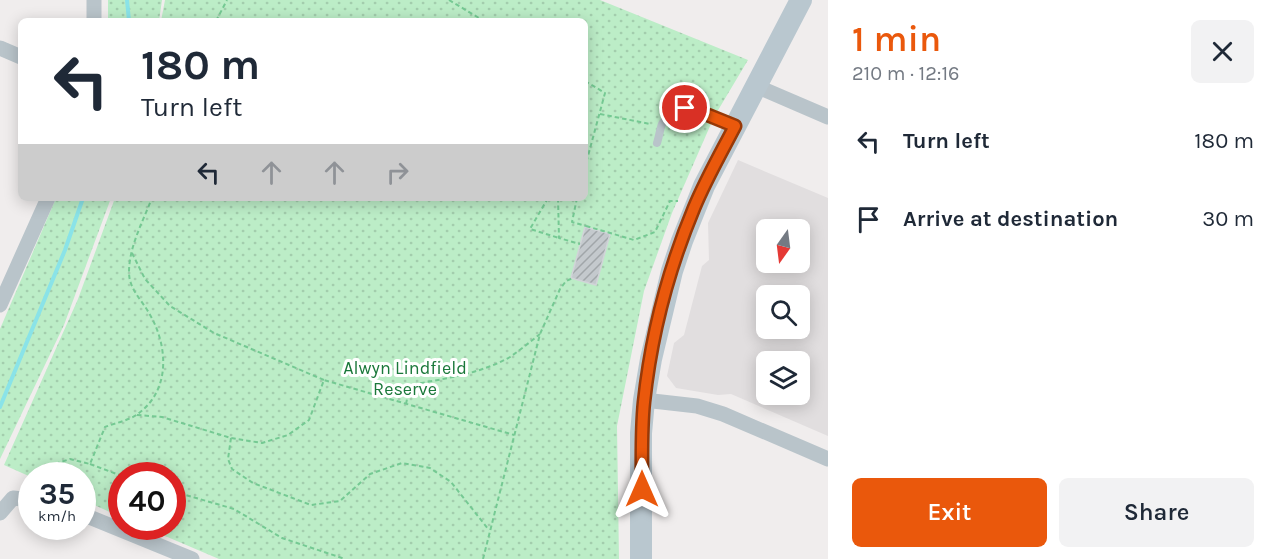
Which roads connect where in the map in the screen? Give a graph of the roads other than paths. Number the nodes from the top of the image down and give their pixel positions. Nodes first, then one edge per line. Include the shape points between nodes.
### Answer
1 (94, 0) edge
2 (799, 1) edge
3 (94, 18) edge
4 (0, 48) edge
5 (18, 56) edge
6 (756, 86) junction
7 (828, 117) edge
8 (735, 126) junction
9 (657, 143) dead end
10 (47, 201) edge
11 (0, 305) edge
12 (644, 400) junction
13 (828, 459) edge
14 (18, 499) edge
15 (0, 513) edge
16 (96, 520) edge
17 (192, 559) edge
18 (641, 559) edge

1 - 3 street
2 - 6 street
4 - 5 street
6 - 7 street
6 - 8 street
8 - 9 lane via 685,108 673,112 662,124
8 - 12 street via 682,240 661,313
10 - 11 street
12 - 13 street via 697,406 723,414
12 - 18 street
14 - 15 street via 13,498
16 - 17 street

